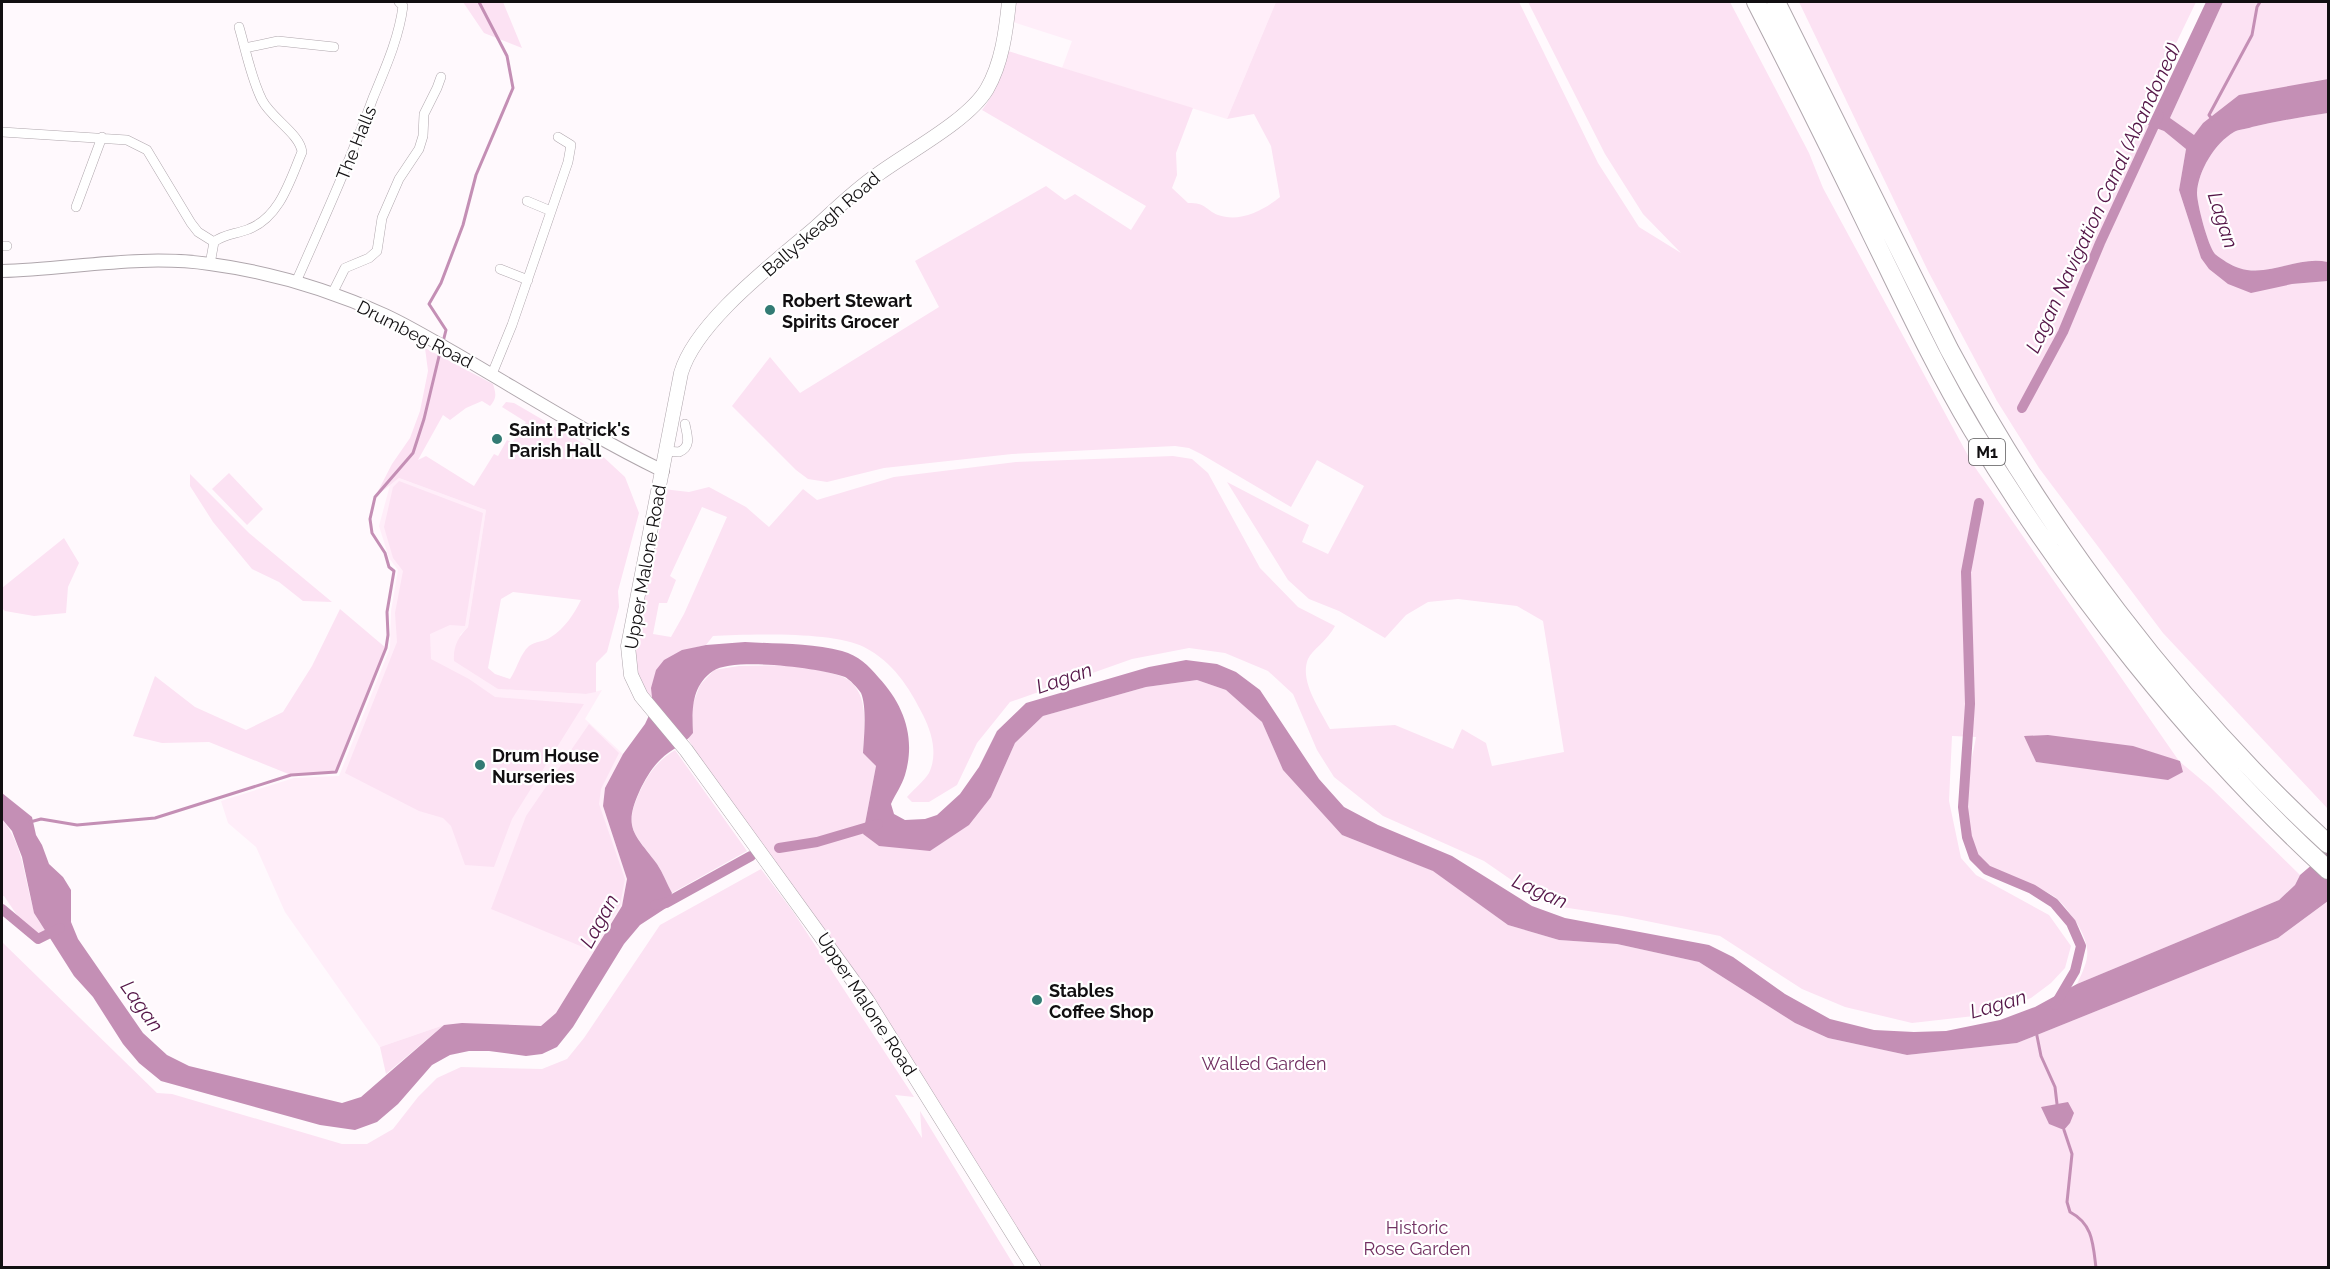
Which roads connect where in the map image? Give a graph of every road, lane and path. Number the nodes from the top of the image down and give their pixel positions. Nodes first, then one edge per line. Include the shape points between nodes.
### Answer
1 (399, 2) edge
2 (1010, 2) edge
3 (1756, 2) edge
4 (1776, 2) edge
5 (239, 27) dead end
6 (334, 47) dead end
7 (245, 48) junction
8 (441, 77) dead end
9 (2, 132) edge
10 (102, 137) junction
11 (558, 137) dead end
12 (527, 201) dead end
13 (76, 207) dead end
14 (551, 211) junction
15 (213, 242) junction
16 (210, 264) junction
17 (500, 269) dead end
18 (2, 271) edge
19 (528, 280) junction
20 (296, 282) junction
21 (332, 294) junction
22 (492, 374) junction
23 (685, 424) dead end
24 (666, 451) junction
25 (663, 471) junction
26 (2322, 838) edge
27 (2328, 870) edge
28 (1034, 1268) edge

1 - 20 street, The Halls via 403,6 400,24 380,82 346,171
2 - 24 main road, Ballyskeagh Road via 998,63 987,89 972,108 875,176 762,274 700,336 681,373
3 - 27 highway, M1 via 1927,346 1997,468 2134,660 2186,722
4 - 26 highway, M1 via 1949,349 2006,449 2077,554 2151,652 2232,746
5 - 7 street
6 - 7 street via 278,41
7 - 15 street via 262,100 301,146 302,153 271,215 248,230
8 - 21 street via 424,114 419,148 399,179 382,218 377,251 345,268
9 - 10 street
10 - 13 street
10 - 15 street via 127,140 147,150 191,224
11 - 14 street via 571,145
12 - 14 street
14 - 19 street
15 - 16 street
16 - 18 street, Drumbeg Road via 127,261
16 - 20 street, Drumbeg Road
17 - 19 street
19 - 22 street
20 - 21 street, Drumbeg Road
21 - 22 street, Drumbeg Road via 384,314
22 - 25 street, Drumbeg Road
23 - 24 street via 687,447 679,452
24 - 25 main road, Ballyskeagh Road
25 - 28 main road, Upper Malone Road via 628,646 631,675 641,696 686,750 867,1000

